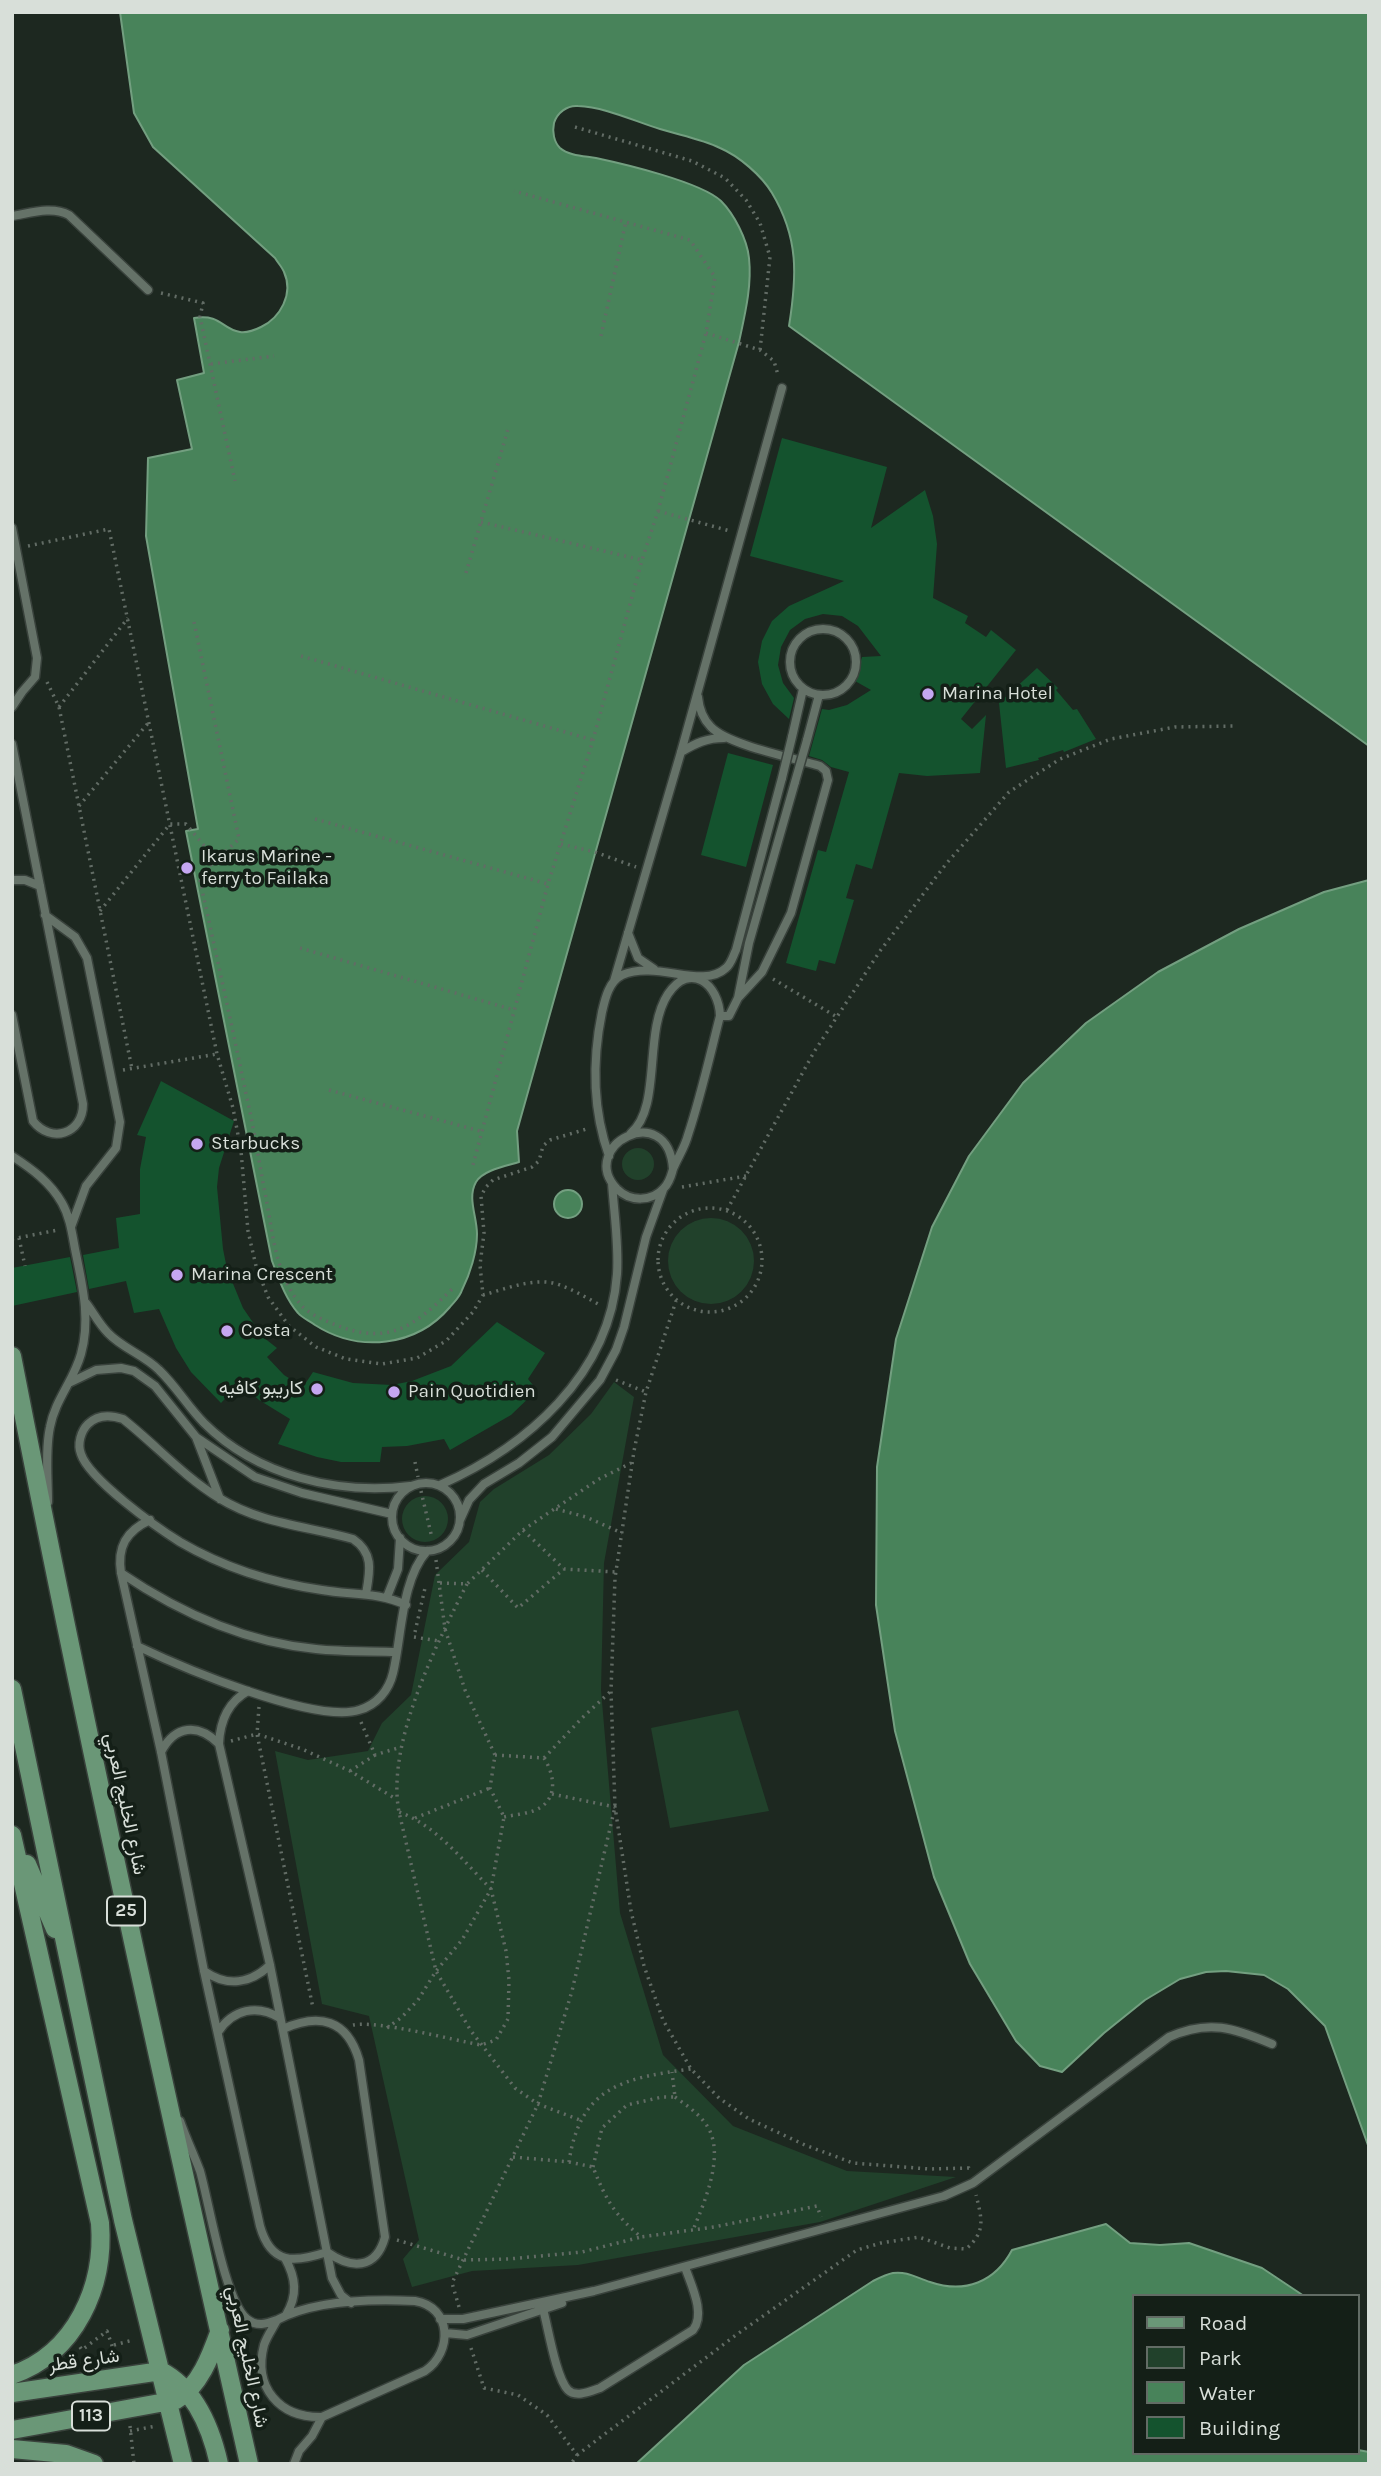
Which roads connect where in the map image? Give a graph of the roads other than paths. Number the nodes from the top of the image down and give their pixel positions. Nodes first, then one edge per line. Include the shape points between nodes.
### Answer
1 (12, 216) edge
2 (148, 290) road end
3 (782, 388) road end
4 (12, 528) edge
5 (803, 689) junction
6 (697, 693) junction
7 (819, 695) junction
8 (12, 707) edge
9 (727, 738) junction
10 (12, 744) edge
11 (681, 752) junction
12 (12, 880) edge
13 (40, 886) junction
14 (45, 915) junction
15 (628, 930) junction
16 (656, 970) junction
17 (691, 976) junction
18 (614, 981) junction
19 (738, 999) junction
20 (12, 1015) edge
21 (720, 1016) junction
22 (631, 1133) junction
23 (12, 1156) edge
24 (609, 1156) junction
25 (673, 1169) junction
26 (612, 1183) junction
27 (663, 1190) junction
28 (71, 1227) junction
29 (86, 1303) junction
30 (12, 1356) edge
31 (71, 1382) junction
32 (196, 1437) junction
33 (440, 1485) junction
34 (410, 1486) junction
35 (220, 1499) junction
36 (392, 1514) junction
37 (150, 1520) junction
38 (460, 1520) junction
39 (400, 1538) junction
40 (48, 1540) junction
41 (427, 1551) junction
42 (121, 1573) junction
43 (366, 1594) junction
44 (387, 1597) junction
45 (406, 1605) junction
46 (136, 1646) junction
47 (397, 1652) junction
48 (12, 1689) edge
49 (248, 1690) junction
50 (219, 1744) junction
51 (161, 1752) junction
52 (12, 1829) edge
53 (12, 1835) edge
54 (270, 1965) junction
55 (70, 1966) junction
56 (204, 1971) junction
57 (280, 2018) junction
58 (283, 2029) junction
59 (218, 2032) junction
60 (1272, 2044) dead end
61 (160, 2070) junction
62 (96, 2088) junction
63 (96, 2204) junction
64 (327, 2252) junction
65 (285, 2259) junction
66 (685, 2267) junction
67 (594, 2291) junction
68 (351, 2303) junction
69 (543, 2309) junction
70 (286, 2315) junction
71 (440, 2319) junction
72 (277, 2320) junction
73 (220, 2330) junction
74 (445, 2333) junction
75 (161, 2371) junction
76 (12, 2375) edge
77 (187, 2392) junction
78 (12, 2393) edge
79 (169, 2402) junction
80 (321, 2417) junction
81 (12, 2430) edge
82 (12, 2449) edge
83 (94, 2464) edge
84 (183, 2464) edge
85 (219, 2464) edge
86 (249, 2464) edge
87 (294, 2464) edge

1 - 2 lane via 49,210 69,215
3 - 6 lane
4 - 8 lane via 37,658 36,677
5 - 7 lane
5 - 7 lane via 792,675 789,658 796,642 809,631 827,628 843,634 854,648 857,665 850,682 837,692
5 - 17 lane, bridge via 736,950 729,967 714,977
6 - 9 lane via 711,727
6 - 11 lane
7 - 19 lane, bridge via 748,943
9 - 11 lane via 699,741
9 - 19 lane via 820,766 828,780 791,913 762,972
10 - 13 lane
11 - 15 lane
12 - 13 lane
13 - 14 lane
14 - 20 lane via 83,1104 77,1125 65,1134 50,1134 33,1121
14 - 28 lane via 75,937 87,958 120,1122 119,1140 86,1186
15 - 16 lane via 638,958
15 - 18 lane
16 - 17 lane
16 - 18 lane via 642,970
17 - 21 lane via 712,990
17 - 22 lane via 681,979 666,996 657,1022 644,1118
18 - 24 lane via 604,1002 594,1058 600,1125
19 - 21 lane via 729,1016
21 - 25 lane via 689,1133
22 - 24 lane via 621,1138
22 - 25 lane via 662,1140 669,1148
23 - 28 lane via 46,1181 61,1201
24 - 26 lane
25 - 27 lane
26 - 27 lane via 620,1192 642,1199
26 - 33 lane via 618,1258 610,1310 593,1354 579,1378 539,1424 496,1457
27 - 38 lane via 624,1327 603,1375 552,1437 484,1484 469,1500
28 - 29 lane
29 - 31 lane via 85,1335
29 - 34 lane via 108,1333 159,1369 204,1423 244,1456 288,1474 344,1488
30 - 40 main road, شارع الخليج العربي / 25
31 - 32 lane via 96,1370 134,1371 155,1386
31 - 40 lane via 49,1430
32 - 35 lane
32 - 36 lane via 255,1477
33 - 34 lane
33 - 38 lane via 456,1499
34 - 36 lane via 401,1493
35 - 37 lane via 123,1419 97,1418 84,1430 81,1456
35 - 43 lane via 268,1519 353,1539 367,1552 370,1562
36 - 39 lane
37 - 42 lane via 137,1526 121,1547
37 - 43 lane via 180,1542 256,1575 310,1588
38 - 41 lane via 452,1539
39 - 41 lane via 412,1548
39 - 44 lane via 398,1569
40 - 61 main road, شارع الخليج العربي / 25
41 - 45 lane via 415,1570
42 - 46 lane
42 - 47 lane via 172,1605 255,1638 314,1649
43 - 44 lane
44 - 45 lane
45 - 47 lane
46 - 49 lane
46 - 51 lane
47 - 49 lane via 386,1691 356,1711 316,1709
48 - 55 main road
49 - 50 lane via 226,1713
50 - 51 lane via 199,1730 187,1730 167,1741
50 - 54 lane
51 - 56 lane
52 - 55 main road
53 - 63 main road
54 - 56 lane via 253,1978 233,1982
54 - 57 lane
55 - 62 main road
56 - 59 lane
57 - 58 lane
57 - 59 lane via 261,2010 241,2012
58 - 64 lane
58 - 64 lane via 300,2021 330,2023 349,2037 359,2060 385,2237 379,2252 358,2264 342,2262
59 - 65 lane via 260,2226 271,2249
60 - 66 lane via 1222,2027 1189,2028 1169,2036 973,2183 944,2196
61 - 72 lane via 200,2171 240,2312 262,2325
61 - 73 main road, شارع الخليج العربي / 25
62 - 63 main road
62 - 75 main road
63 - 76 main road via 101,2242 90,2300 58,2347
64 - 65 lane
64 - 68 lane via 334,2284
65 - 70 lane via 295,2291
66 - 67 lane
66 - 69 lane via 699,2315 693,2330 588,2392 568,2390 558,2370
67 - 69 lane
67 - 71 lane via 463,2319
68 - 70 lane
68 - 71 lane via 415,2301 430,2306
69 - 74 lane via 467,2335
70 - 72 lane
71 - 74 lane
72 - 80 lane via 264,2343 262,2359 269,2392 291,2412
73 - 77 main road, 113 via 207,2363
73 - 86 main road, شارع الخليج العربي / 25
74 - 80 lane via 441,2355 425,2371
75 - 77 main road
75 - 78 main road, شارع قطر / 113
75 - 79 main road
77 - 79 main road, 113
77 - 85 main road via 208,2428
79 - 81 main road, 113
79 - 84 main road
80 - 87 lane
82 - 83 main road via 66,2454

